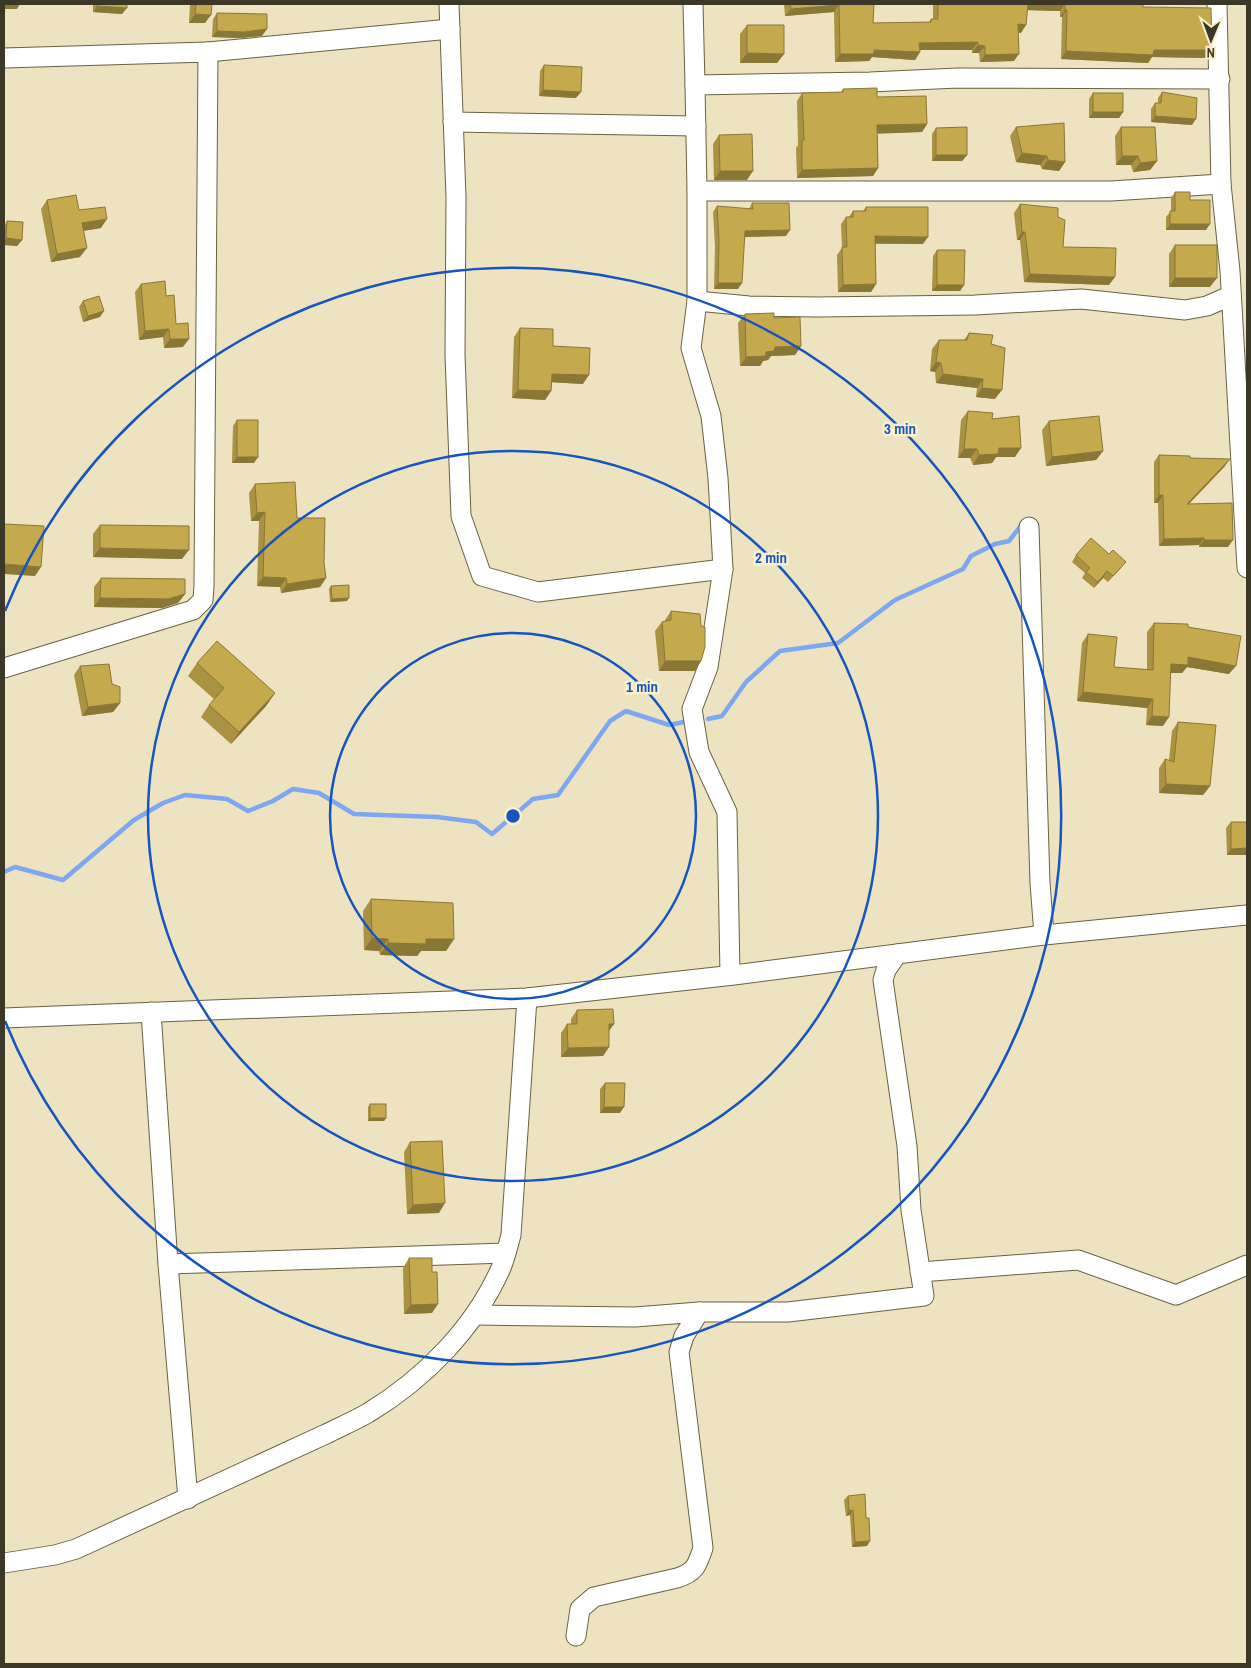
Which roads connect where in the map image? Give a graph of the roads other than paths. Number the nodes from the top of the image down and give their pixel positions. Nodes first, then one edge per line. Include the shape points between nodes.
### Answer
1 (448, 4) edge
2 (693, 4) edge
3 (1217, 4) edge
4 (450, 29) junction
5 (208, 52) junction
6 (4, 58) edge
7 (1220, 79) junction
8 (695, 85) junction
9 (453, 122) junction
10 (696, 126) junction
11 (1221, 184) junction
12 (697, 191) junction
13 (1239, 271) edge
14 (1230, 296) junction
15 (697, 301) junction
16 (1029, 527) dead end
17 (1247, 568) edge
18 (723, 569) junction
19 (4, 668) edge
20 (1247, 915) edge
21 (1044, 935) junction
22 (897, 954) junction
23 (730, 975) junction
24 (527, 998) junction
25 (151, 1012) junction
26 (4, 1018) edge
27 (506, 1253) junction
28 (168, 1264) junction
29 (1247, 1265) edge
30 (920, 1272) junction
31 (699, 1312) junction
32 (476, 1315) junction
33 (188, 1499) junction
34 (4, 1563) edge
35 (576, 1636) dead end

1 - 4 street
2 - 8 street
3 - 7 street
4 - 5 street
4 - 9 street
5 - 6 street
5 - 19 street via 203,600 192,610
7 - 8 street via 958,78
7 - 11 street
8 - 10 street
9 - 10 street
9 - 18 street via 455,355 461,516 482,576 538,592
10 - 12 street
11 - 12 street via 1111,191
11 - 13 street
12 - 15 street
13 - 14 street
14 - 15 street via 1207,306 1185,310 1081,299 975,305 818,307
14 - 17 street
15 - 18 street via 691,348 711,416
16 - 21 street
18 - 23 street via 708,667 692,709 699,752 727,812
20 - 21 street
21 - 22 street
22 - 23 street
22 - 30 street via 882,980 907,1146 910,1210
23 - 24 street
24 - 25 street
24 - 27 street via 511,1235
25 - 26 street
25 - 28 street
27 - 28 street
27 - 32 street
28 - 33 street
29 - 30 street via 1176,1295 1078,1260
30 - 31 street via 924,1296 788,1312
31 - 32 street via 635,1317
31 - 35 street via 684,1336 679,1352 703,1548 696,1568 677,1578 594,1597 580,1609
32 - 33 street via 447,1350 406,1388 367,1414
33 - 34 street via 76,1549

